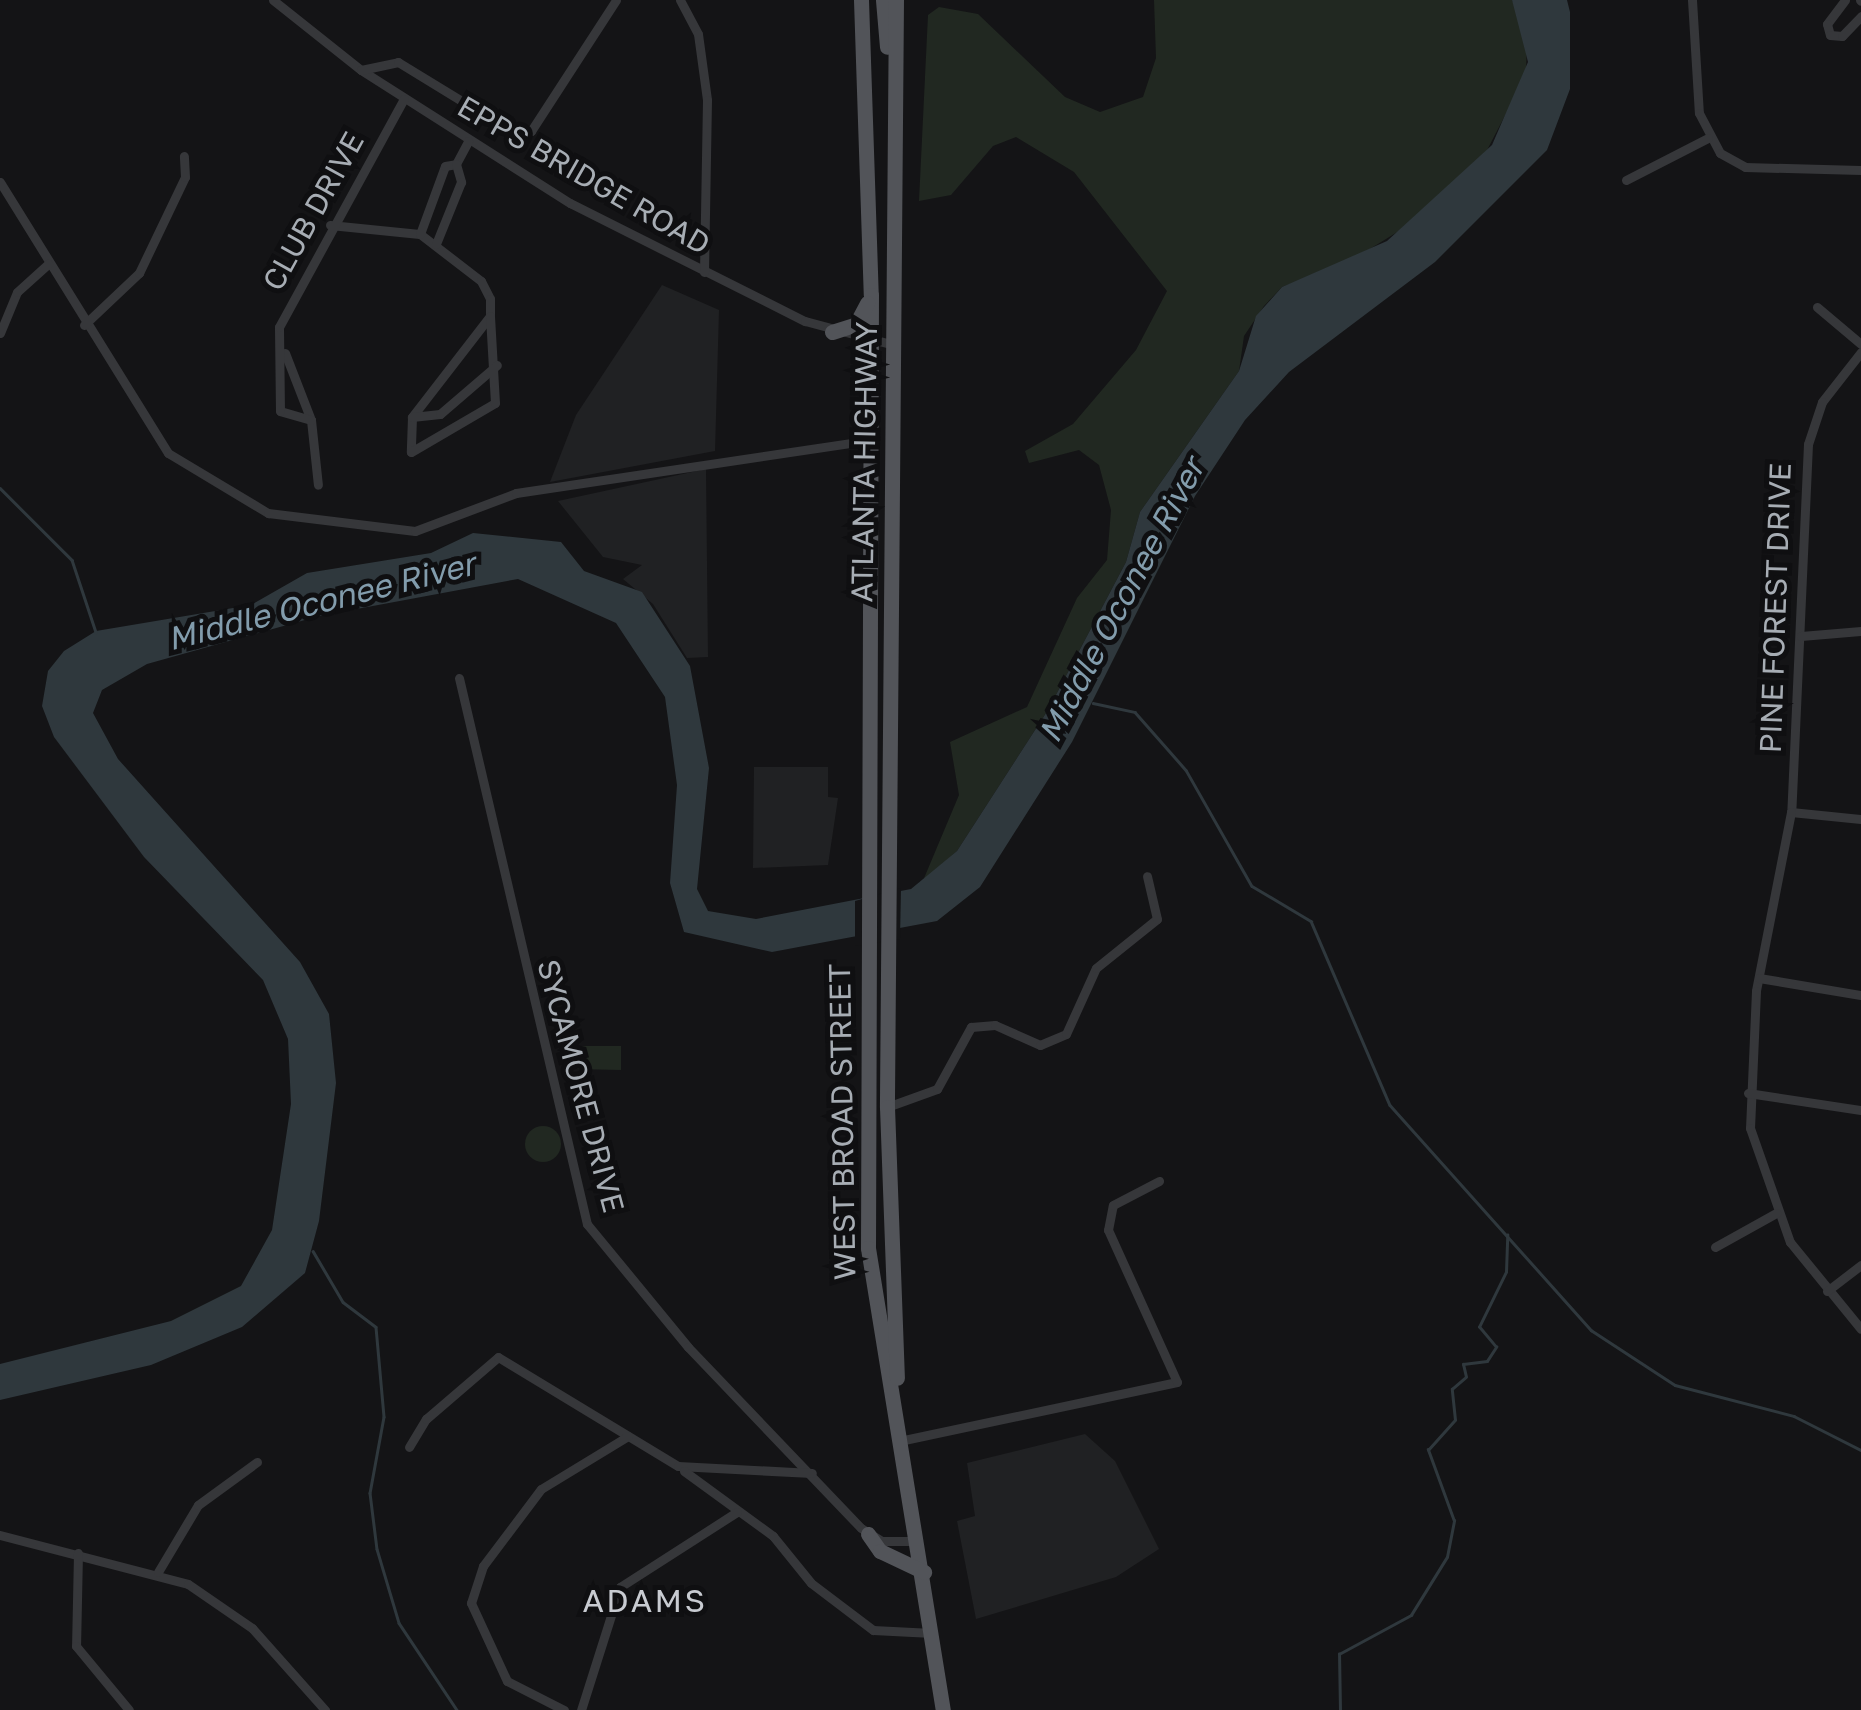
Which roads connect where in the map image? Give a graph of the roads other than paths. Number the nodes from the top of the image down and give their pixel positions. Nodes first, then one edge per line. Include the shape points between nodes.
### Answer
1 (273, 0) edge
2 (616, 0) edge
3 (680, 0) edge
4 (861, 0) edge
5 (883, 0) edge
6 (896, 0) edge
7 (1692, 0) edge
8 (1845, 0) edge
9 (1861, 16) edge
10 (361, 70) junction
11 (404, 100) junction
12 (893, 126) junction
13 (1708, 138) junction
14 (468, 141) junction
15 (184, 156) dead end
16 (456, 164) junction
17 (1861, 170) edge
18 (1626, 180) dead end
19 (0, 182) edge
20 (330, 224) junction
21 (420, 234) junction
22 (436, 244) junction
23 (48, 264) junction
24 (704, 272) junction
25 (871, 295) junction
26 (1817, 307) dead end
27 (490, 316) junction
28 (84, 324) junction
29 (832, 332) junction
30 (0, 333) edge
31 (1861, 344) edge
32 (871, 345) junction
33 (894, 345) junction
34 (283, 350) junction
35 (1861, 352) edge
36 (496, 365) junction
37 (412, 417) junction
38 (311, 420) junction
39 (870, 440) junction
40 (318, 485) dead end
41 (1861, 631) edge
42 (1801, 636) junction
43 (460, 678) dead end
44 (1791, 812) junction
45 (1861, 820) edge
46 (1147, 876) dead end
47 (866, 908) joint
48 (890, 925) joint
49 (1759, 978) junction
50 (1861, 996) edge
51 (1748, 1093) junction
52 (887, 1107) junction
53 (1861, 1110) edge
54 (1159, 1181) dead end
55 (888, 1189) junction
56 (866, 1190) junction
57 (1776, 1213) junction
58 (1714, 1248) dead end
59 (1861, 1265) edge
60 (1827, 1291) junction
61 (1861, 1328) edge
62 (897, 1392) junction
63 (628, 1436) junction
64 (904, 1440) junction
65 (410, 1447) dead end
66 (257, 1462) dead end
67 (678, 1466) junction
68 (812, 1473) junction
69 (736, 1512) junction
70 (868, 1534) junction
71 (0, 1535) edge
72 (918, 1540) junction
73 (78, 1552) junction
74 (158, 1572) junction
75 (924, 1572) junction
76 (932, 1633) junction
77 (129, 1710) edge
78 (326, 1710) edge
79 (564, 1710) edge
80 (581, 1710) edge
81 (942, 1710) edge

1 - 10 street, EPPS BRIDGE ROAD
2 - 10 street via 530,131 492,119 398,62
3 - 24 street via 698,34 707,100
4 - 25 main road, ATLANTA HIGHWAY
5 - 12 main road
6 - 12 main road, ATLANTA HIGHWAY
7 - 13 street
8 - 9 street via 1827,24 1830,35 1845,34
10 - 11 street, EPPS BRIDGE ROAD
11 - 14 street, EPPS BRIDGE ROAD
11 - 20 street, CLUB DRIVE
12 - 33 main road, ATLANTA HIGHWAY
13 - 17 street via 1737,165
13 - 18 street
14 - 16 street
14 - 24 street, EPPS BRIDGE ROAD
15 - 28 street via 185,177 138,272
16 - 21 street via 444,166
16 - 22 street via 461,182
19 - 23 street
20 - 21 street
20 - 34 street, CLUB DRIVE via 279,326
21 - 22 street
22 - 27 street via 481,280
23 - 28 street
23 - 30 street via 17,292
24 - 29 street, EPPS BRIDGE ROAD
25 - 29 main road via 859,321
25 - 32 main road, ATLANTA HIGHWAY
26 - 31 street
27 - 36 street
27 - 37 street
28 - 39 street via 183,470 268,513 334,527 415,531 516,493
29 - 32 street, EPPS BRIDGE ROAD
32 - 33 street, EPPS BRIDGE ROAD
32 - 39 main road, ATLANTA HIGHWAY
33 - 48 main road, ATLANTA HIGHWAY
34 - 38 street
34 - 38 street, CLUB DRIVE via 280,411
35 - 42 street, PINE FOREST DRIVE via 1822,402 1808,444
36 - 37 street via 440,414
36 - 37 street via 495,404 411,452
38 - 40 street
39 - 47 main road, ATLANTA HIGHWAY
41 - 42 street
42 - 44 street, PINE FOREST DRIVE
43 - 68 street, SYCAMORE DRIVE via 587,1224 688,1347
44 - 45 street
44 - 49 street, PINE FOREST DRIVE
46 - 52 street via 1158,919 1096,968 1066,1034 1036,1045 994,1025 971,1027 937,1089
47 - 56 main road, WEST BROAD STREET
48 - 52 main road, WEST BROAD STREET
49 - 50 street
49 - 51 street, PINE FOREST DRIVE
51 - 53 street
51 - 57 street, PINE FOREST DRIVE
52 - 55 main road, WEST BROAD STREET
54 - 64 street via 1113,1205 1108,1230 1177,1382
55 - 56 main road
55 - 62 main road, WEST BROAD STREET
56 - 62 main road, WEST BROAD STREET via 870,1274
57 - 58 street
57 - 60 street
59 - 60 street
60 - 61 street
62 - 64 main road, WEST BROAD STREET
63 - 65 street via 498,1357 426,1419
63 - 67 street
63 - 79 street via 542,1489 483,1566 471,1603 506,1680
64 - 72 main road, WEST BROAD STREET
66 - 74 street via 198,1505
67 - 68 street
67 - 69 street
68 - 70 street, SYCAMORE DRIVE
69 - 76 street via 873,1630
69 - 80 street via 620,1587
70 - 72 street
70 - 75 main road via 880,1551
71 - 73 street
72 - 75 main road, WEST BROAD STREET
73 - 74 street
73 - 77 street via 76,1646
74 - 78 street via 252,1628
75 - 76 main road, WEST BROAD STREET
76 - 81 main road, WEST BROAD STREET

